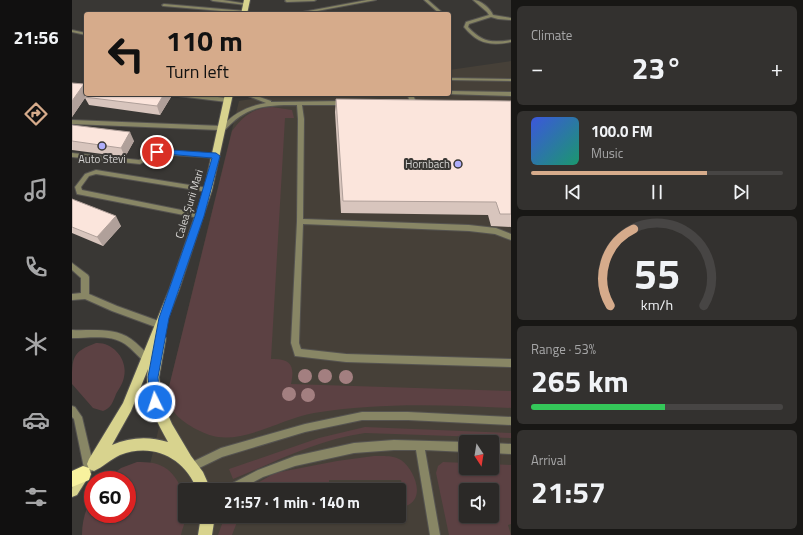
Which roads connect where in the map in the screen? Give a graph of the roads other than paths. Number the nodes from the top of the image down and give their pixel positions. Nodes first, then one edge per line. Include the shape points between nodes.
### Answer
1 (213, 0) edge
2 (314, 0) edge
3 (374, 0) edge
4 (426, 0) edge
5 (475, 0) edge
6 (287, 1) edge
7 (246, 2) edge
8 (164, 4) dead end
9 (235, 12) edge
10 (244, 12) edge
11 (305, 12) edge
12 (440, 12) edge
13 (491, 16) junction
14 (510, 20) edge
15 (72, 31) edge
16 (84, 34) edge
17 (511, 41) edge
18 (451, 79) edge
19 (511, 80) edge
20 (451, 93) edge
21 (511, 94) edge
22 (211, 96) edge
23 (252, 96) edge
24 (311, 96) edge
25 (411, 96) edge
26 (228, 97) edge
27 (273, 103) junction
28 (299, 103) junction
29 (352, 103) edge
30 (406, 103) edge
31 (413, 103) junction
32 (421, 104) edge
33 (72, 122) edge
34 (222, 130) junction
35 (72, 155) edge
36 (216, 156) junction
37 (208, 190) junction
38 (200, 216) junction
39 (300, 221) junction
40 (511, 237) edge
41 (72, 266) edge
42 (85, 296) junction
43 (72, 297) edge
44 (162, 322) junction
45 (72, 334) edge
46 (147, 359) junction
47 (511, 363) edge
48 (72, 410) edge
49 (511, 421) edge
50 (420, 446) junction
51 (459, 447) edge
52 (499, 448) edge
53 (511, 449) edge
54 (189, 462) junction
55 (85, 471) edge
56 (84, 472) edge
57 (202, 483) edge
58 (242, 483) edge
59 (72, 490) edge
60 (208, 523) edge
61 (205, 535) edge
62 (435, 535) edge

1 - 7 lane
2 - 6 lane
3 - 11 lane
4 - 12 lane
5 - 13 lane via 490,11
7 - 10 main road
8 - 9 lane
13 - 14 lane
13 - 17 lane via 467,23 466,27 482,42
15 - 16 lane
18 - 19 lane
20 - 21 lane
22 - 26 lane
23 - 27 lane
24 - 28 lane
25 - 31 lane
26 - 34 main road, Calea Șurii Mari
27 - 28 lane
27 - 34 lane via 261,104 244,111 230,120
28 - 29 lane
28 - 39 lane
30 - 31 lane
31 - 32 lane
33 - 34 lane
34 - 36 main road, Calea Șurii Mari
35 - 36 lane via 140,162 157,152
36 - 37 main road, Calea Șurii Mari
37 - 38 main road, Calea Șurii Mari
37 - 38 lane via 96,172 87,175 78,190
38 - 44 main road, Calea Șurii Mari
39 - 40 lane via 469,228 496,231
39 - 47 lane via 295,343 298,353 332,357
41 - 42 lane via 85,277
42 - 43 lane
42 - 44 lane via 115,309
44 - 46 main road, Calea Șurii Mari
44 - 54 main road, Calea Șurii Mari via 153,377 155,402 164,424
45 - 46 lane via 113,335 127,341
46 - 55 main road, Calea Șurii Mari via 127,407
48 - 55 lane via 78,416
49 - 54 lane via 362,416 305,428
50 - 51 lane
50 - 58 lane via 354,448 295,461
50 - 62 lane
52 - 53 lane
54 - 55 main road via 165,446 142,443 117,450
54 - 57 main road, Calea Șurii Mari
56 - 59 main road, Calea Șurii Mari
60 - 61 main road

